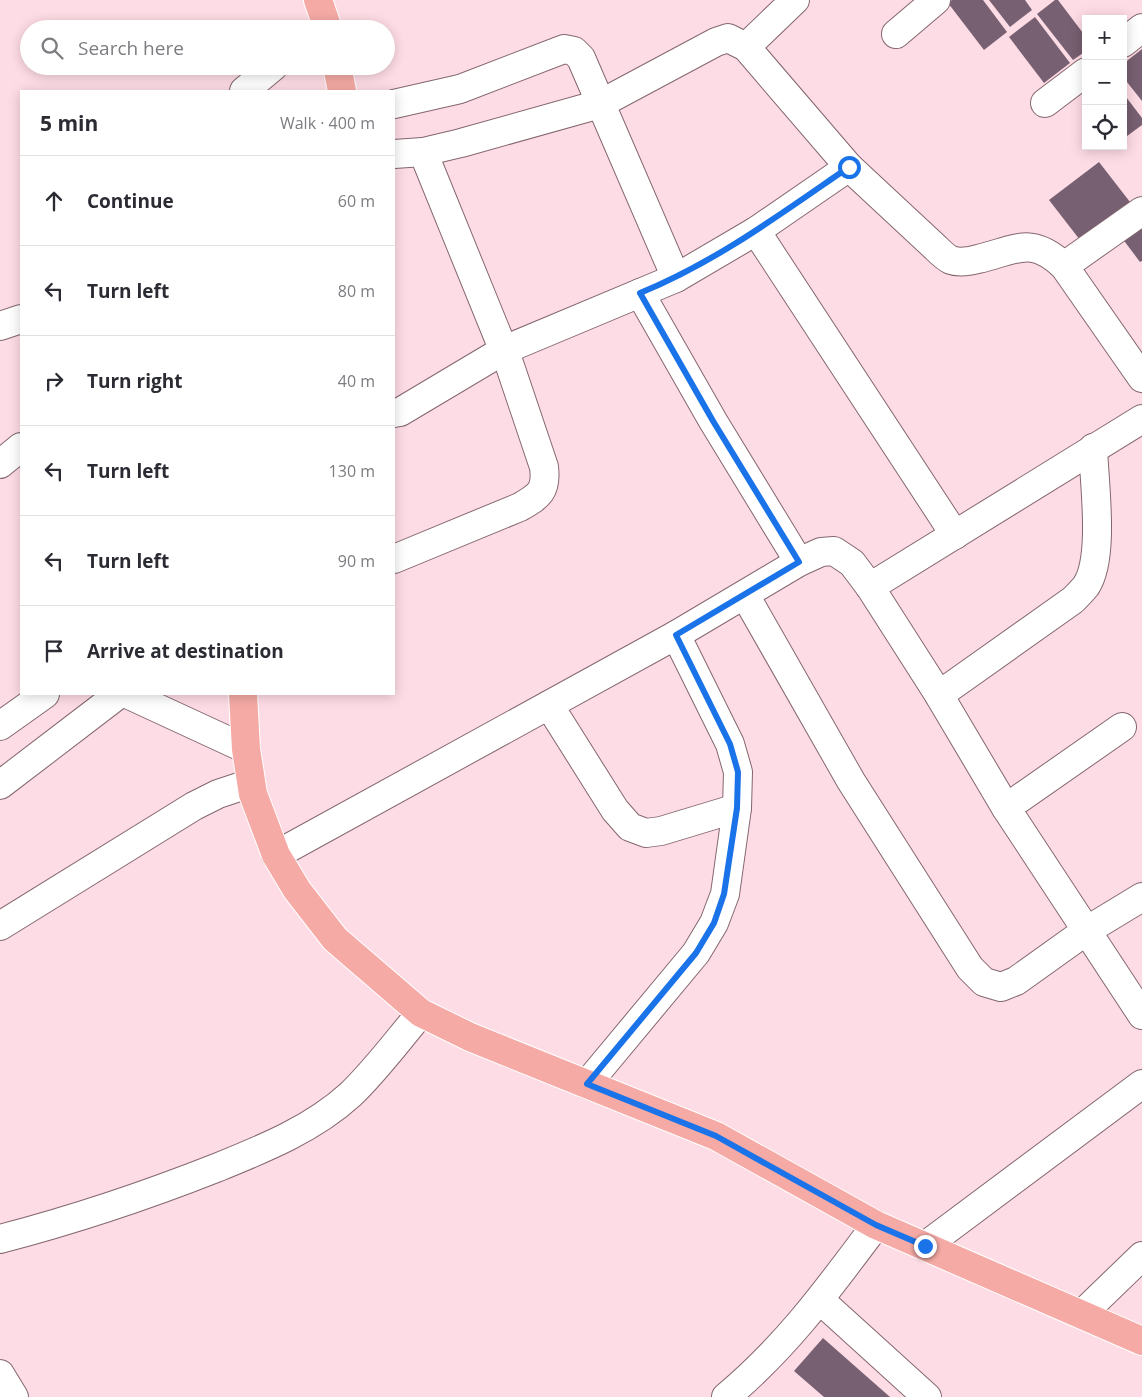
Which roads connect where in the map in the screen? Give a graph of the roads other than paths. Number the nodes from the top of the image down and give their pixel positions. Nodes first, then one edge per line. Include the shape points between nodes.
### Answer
1 (795, 0) edge
2 (936, 0) edge
3 (1142, 28) edge
4 (896, 34) dead end
5 (1127, 40) edge
6 (746, 47) junction
7 (263, 75) edge
8 (339, 75) edge
9 (1082, 75) edge
10 (245, 90) edge
11 (342, 90) edge
12 (1045, 103) dead end
13 (395, 104) edge
14 (600, 104) junction
15 (423, 152) junction
16 (395, 154) edge
17 (849, 167) junction
18 (1142, 211) edge
19 (756, 231) junction
20 (1064, 266) junction
21 (676, 278) junction
22 (640, 293) junction
23 (20, 319) edge
24 (0, 326) edge
25 (504, 350) junction
26 (1142, 378) edge
27 (395, 413) edge
28 (1140, 424) edge
29 (20, 448) edge
30 (1093, 448) junction
31 (0, 464) edge
32 (955, 535) junction
33 (395, 559) edge
34 (799, 562) junction
35 (870, 587) junction
36 (745, 594) junction
37 (676, 635) junction
38 (44, 695) edge
39 (118, 695) edge
40 (129, 695) edge
41 (243, 695) edge
42 (939, 695) junction
43 (549, 705) junction
44 (0, 726) edge
45 (1122, 727) dead end
46 (246, 749) junction
47 (251, 783) junction
48 (0, 786) edge
49 (737, 808) junction
50 (1006, 808) junction
51 (276, 855) junction
52 (1142, 897) edge
53 (0, 926) edge
54 (1086, 931) junction
55 (420, 1014) junction
56 (1142, 1015) edge
57 (587, 1084) junction
58 (1142, 1084) edge
59 (876, 1225) junction
60 (0, 1239) edge
61 (925, 1246) junction
62 (1142, 1256) edge
63 (820, 1300) junction
64 (1082, 1314) junction
65 (1142, 1341) edge
66 (0, 1374) edge
67 (14, 1397) edge
68 (726, 1397) edge
69 (928, 1397) edge

1 - 6 street
2 - 4 street
3 - 5 street
6 - 14 street via 728,38 716,42
6 - 17 street
7 - 10 street
8 - 11 main road
9 - 12 street
13 - 14 street via 460,89 564,49 581,58
14 - 15 street
14 - 21 street
15 - 16 street
15 - 25 street
17 - 19 street
17 - 20 street via 951,260 968,262 1014,248 1035,247 1050,253
18 - 20 street
19 - 21 street
19 - 32 street
20 - 26 street
21 - 22 street
22 - 25 street
22 - 34 street
23 - 24 street
25 - 27 street
25 - 33 street via 546,481 538,496 520,507
28 - 30 street
29 - 31 street
30 - 32 street
30 - 42 street via 1096,532 1094,562 1086,585 1073,600
32 - 35 street
34 - 35 street via 820,552 834,551 852,563
34 - 36 street
35 - 42 street
36 - 37 street
36 - 54 street via 851,781 970,968 984,982 1001,987 1016,982
37 - 43 street
37 - 49 street via 730,744 738,772
38 - 44 street
39 - 48 street
40 - 46 street
41 - 46 main road
42 - 50 street
43 - 49 street via 615,810 630,827 646,833 661,831
43 - 51 street
45 - 50 street
46 - 47 main road
47 - 51 main road
47 - 53 street via 194,806
49 - 57 street via 724,894 714,923 696,953
50 - 54 street
51 - 55 main road via 297,890 335,939
52 - 54 street
54 - 56 street
55 - 57 main road
55 - 60 street via 351,1094 309,1125 267,1147 177,1184 58,1224
57 - 59 main road via 716,1136
58 - 61 street
59 - 61 main road
59 - 63 street
61 - 64 main road
62 - 64 street
63 - 68 street via 758,1370
63 - 69 street
64 - 65 main road
66 - 67 street

